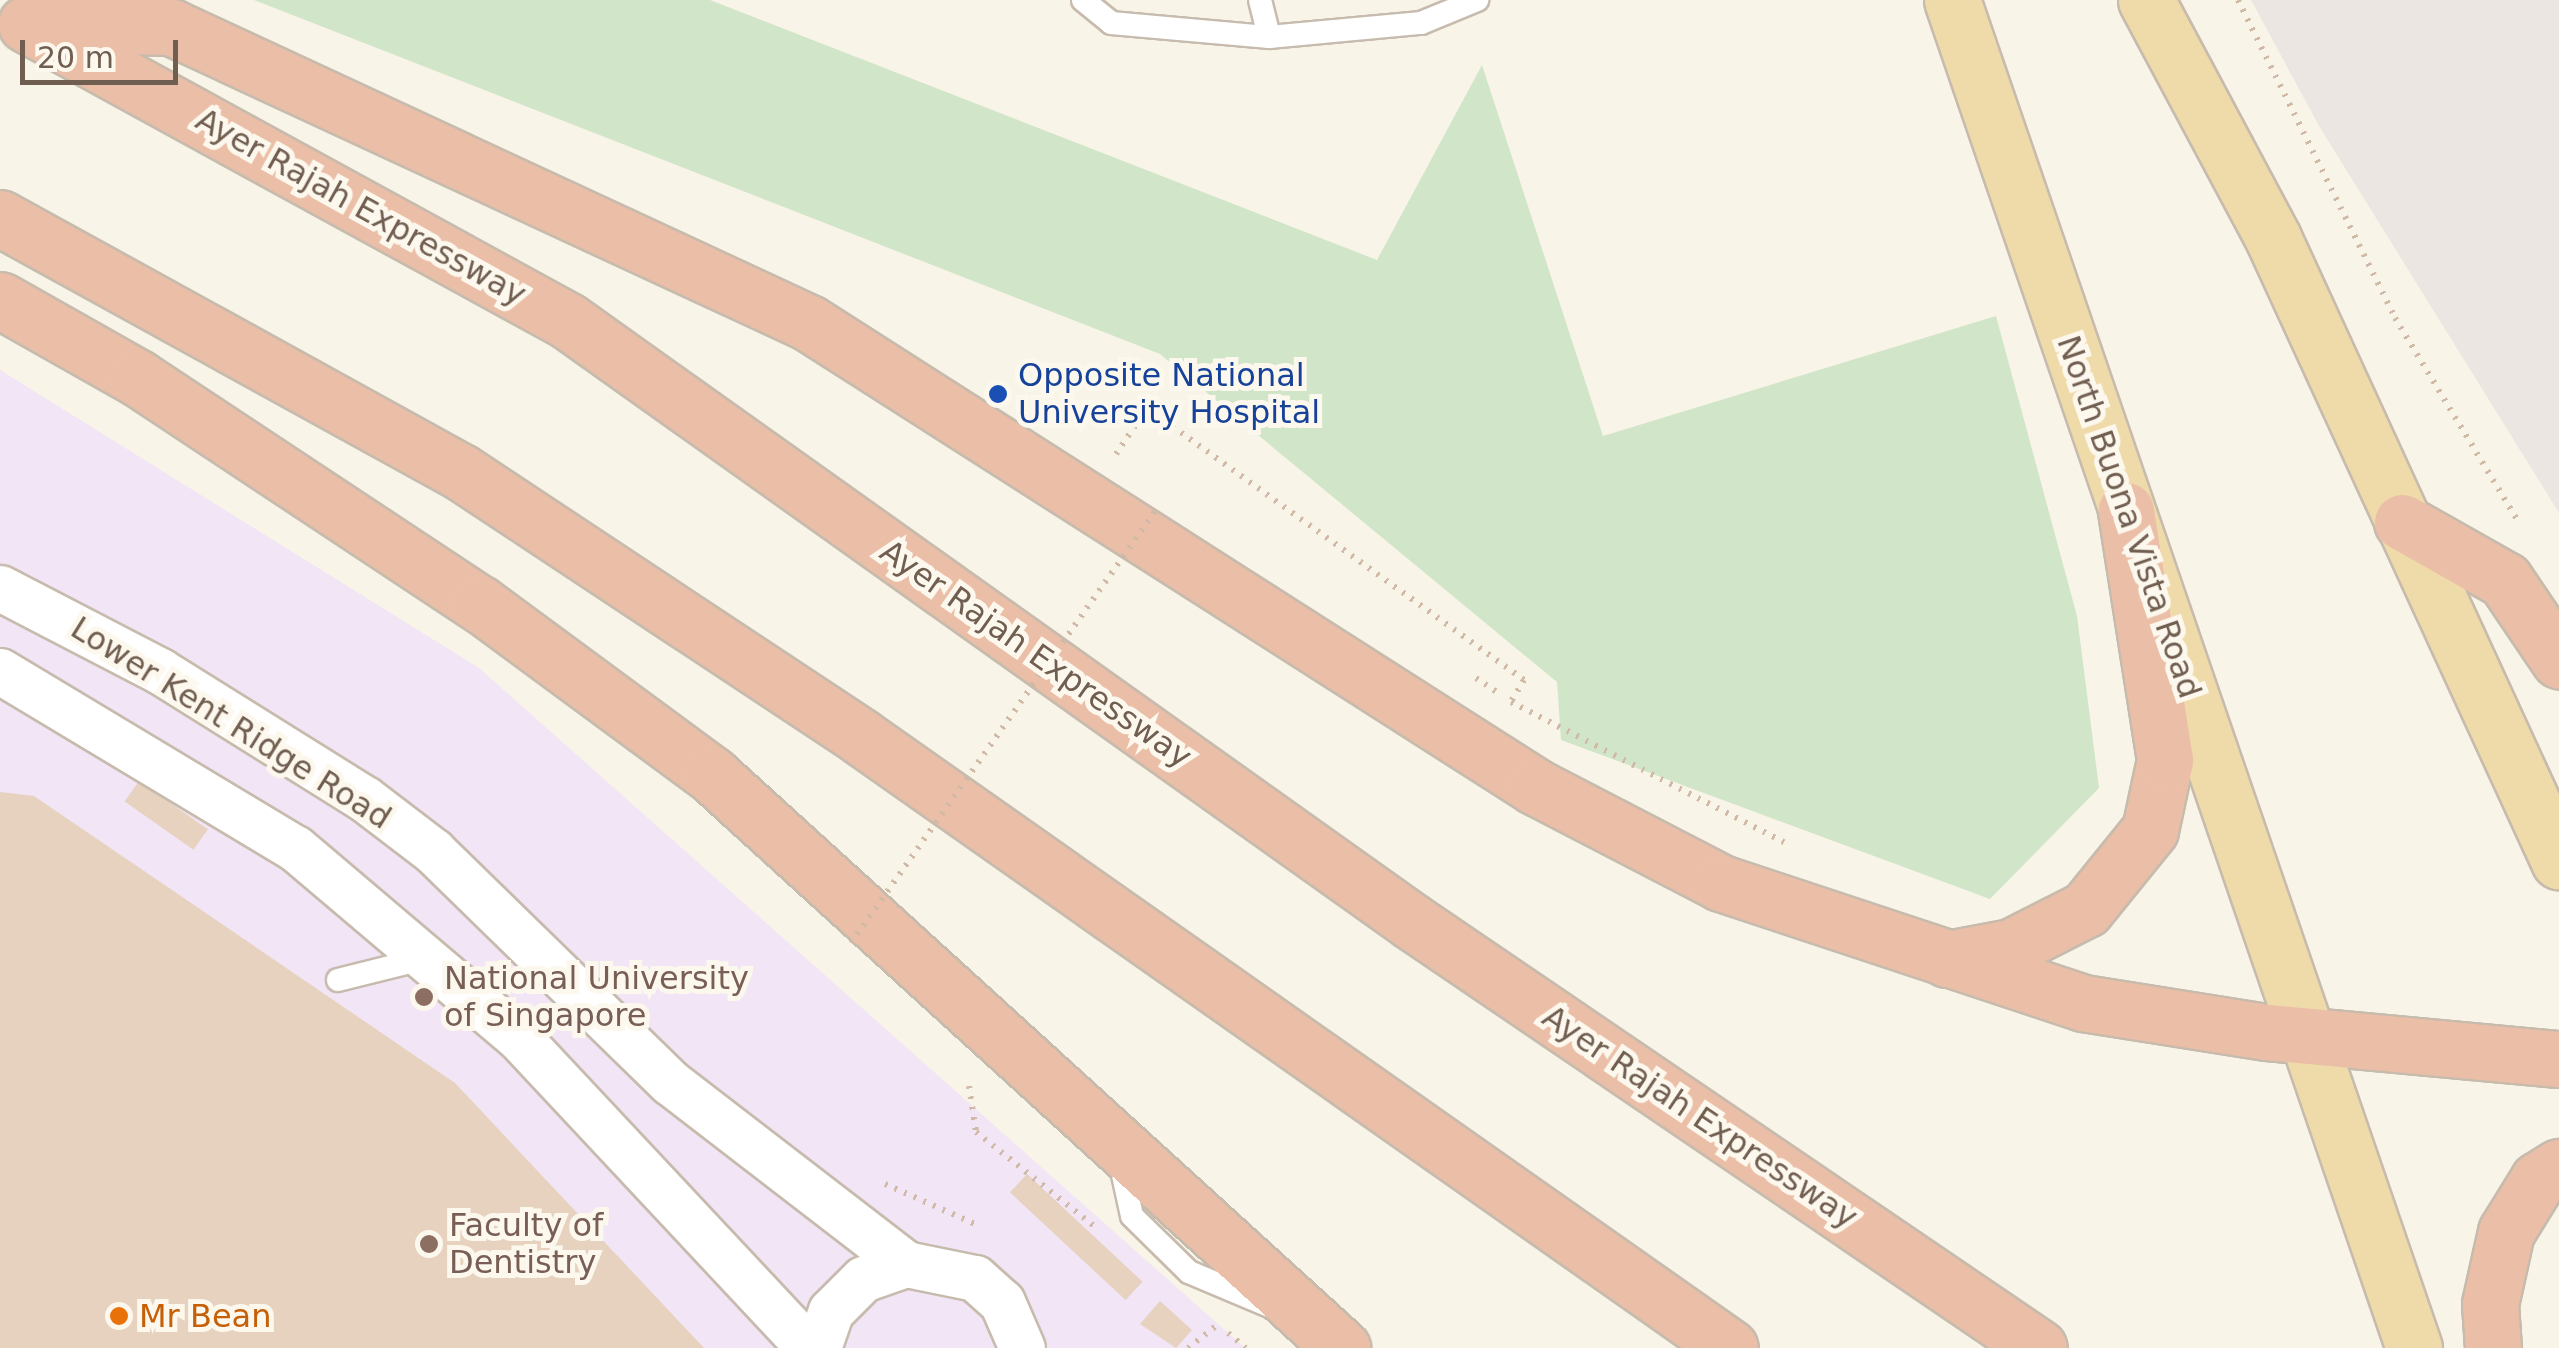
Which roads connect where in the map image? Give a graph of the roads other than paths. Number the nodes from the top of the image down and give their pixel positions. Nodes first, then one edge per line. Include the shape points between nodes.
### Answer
1 (1083, 0) edge
2 (1260, 0) edge
3 (1477, 0) edge
4 (1952, 0) edge
5 (2146, 0) edge
6 (13, 18) edge
7 (1269, 36) junction
8 (0, 218) edge
9 (0, 300) edge
10 (2126, 510) junction
11 (2402, 522) junction
12 (0, 588) edge
13 (2559, 660) edge
14 (0, 671) edge
15 (2559, 861) edge
16 (422, 959) junction
17 (1947, 960) junction
18 (338, 980) dead end
19 (2303, 1035) junction
20 (2559, 1059) edge
21 (2559, 1167) edge
22 (906, 1264) junction
23 (1330, 1337) edge
24 (809, 1348) edge
25 (818, 1348) edge
26 (1022, 1348) edge
27 (1730, 1348) edge
28 (2039, 1348) edge
29 (2414, 1348) edge
30 (2494, 1348) edge

1 - 7 lane via 1111,23
2 - 7 lane
3 - 7 lane via 1421,23
4 - 10 main road, North Buona Vista Road
5 - 11 main road via 2273,238
6 - 17 highway via 171,27 808,323 1536,787 1721,883
6 - 28 highway, Ayer Rajah Expressway via 568,321 1411,920
8 - 27 highway via 461,472 937,789
9 - 23 highway via 138,378 480,604 712,775
10 - 17 highway via 2165,760 2150,830 2086,908 2011,947
10 - 19 main road, North Buona Vista Road
11 - 13 highway via 2506,580
11 - 15 main road
12 - 22 street, Lower Kent Ridge Road via 160,671 364,798 446,863 670,1083
14 - 16 street via 295,848
16 - 18 lane
16 - 24 street via 519,1038
17 - 19 highway via 2084,1003
19 - 20 highway
19 - 29 main road, North Buona Vista Road
21 - 30 highway via 2538,1180 2506,1232 2490,1304
22 - 25 street via 862,1279 831,1312
22 - 26 street, Lower Kent Ridge Road via 975,1278 1002,1302

